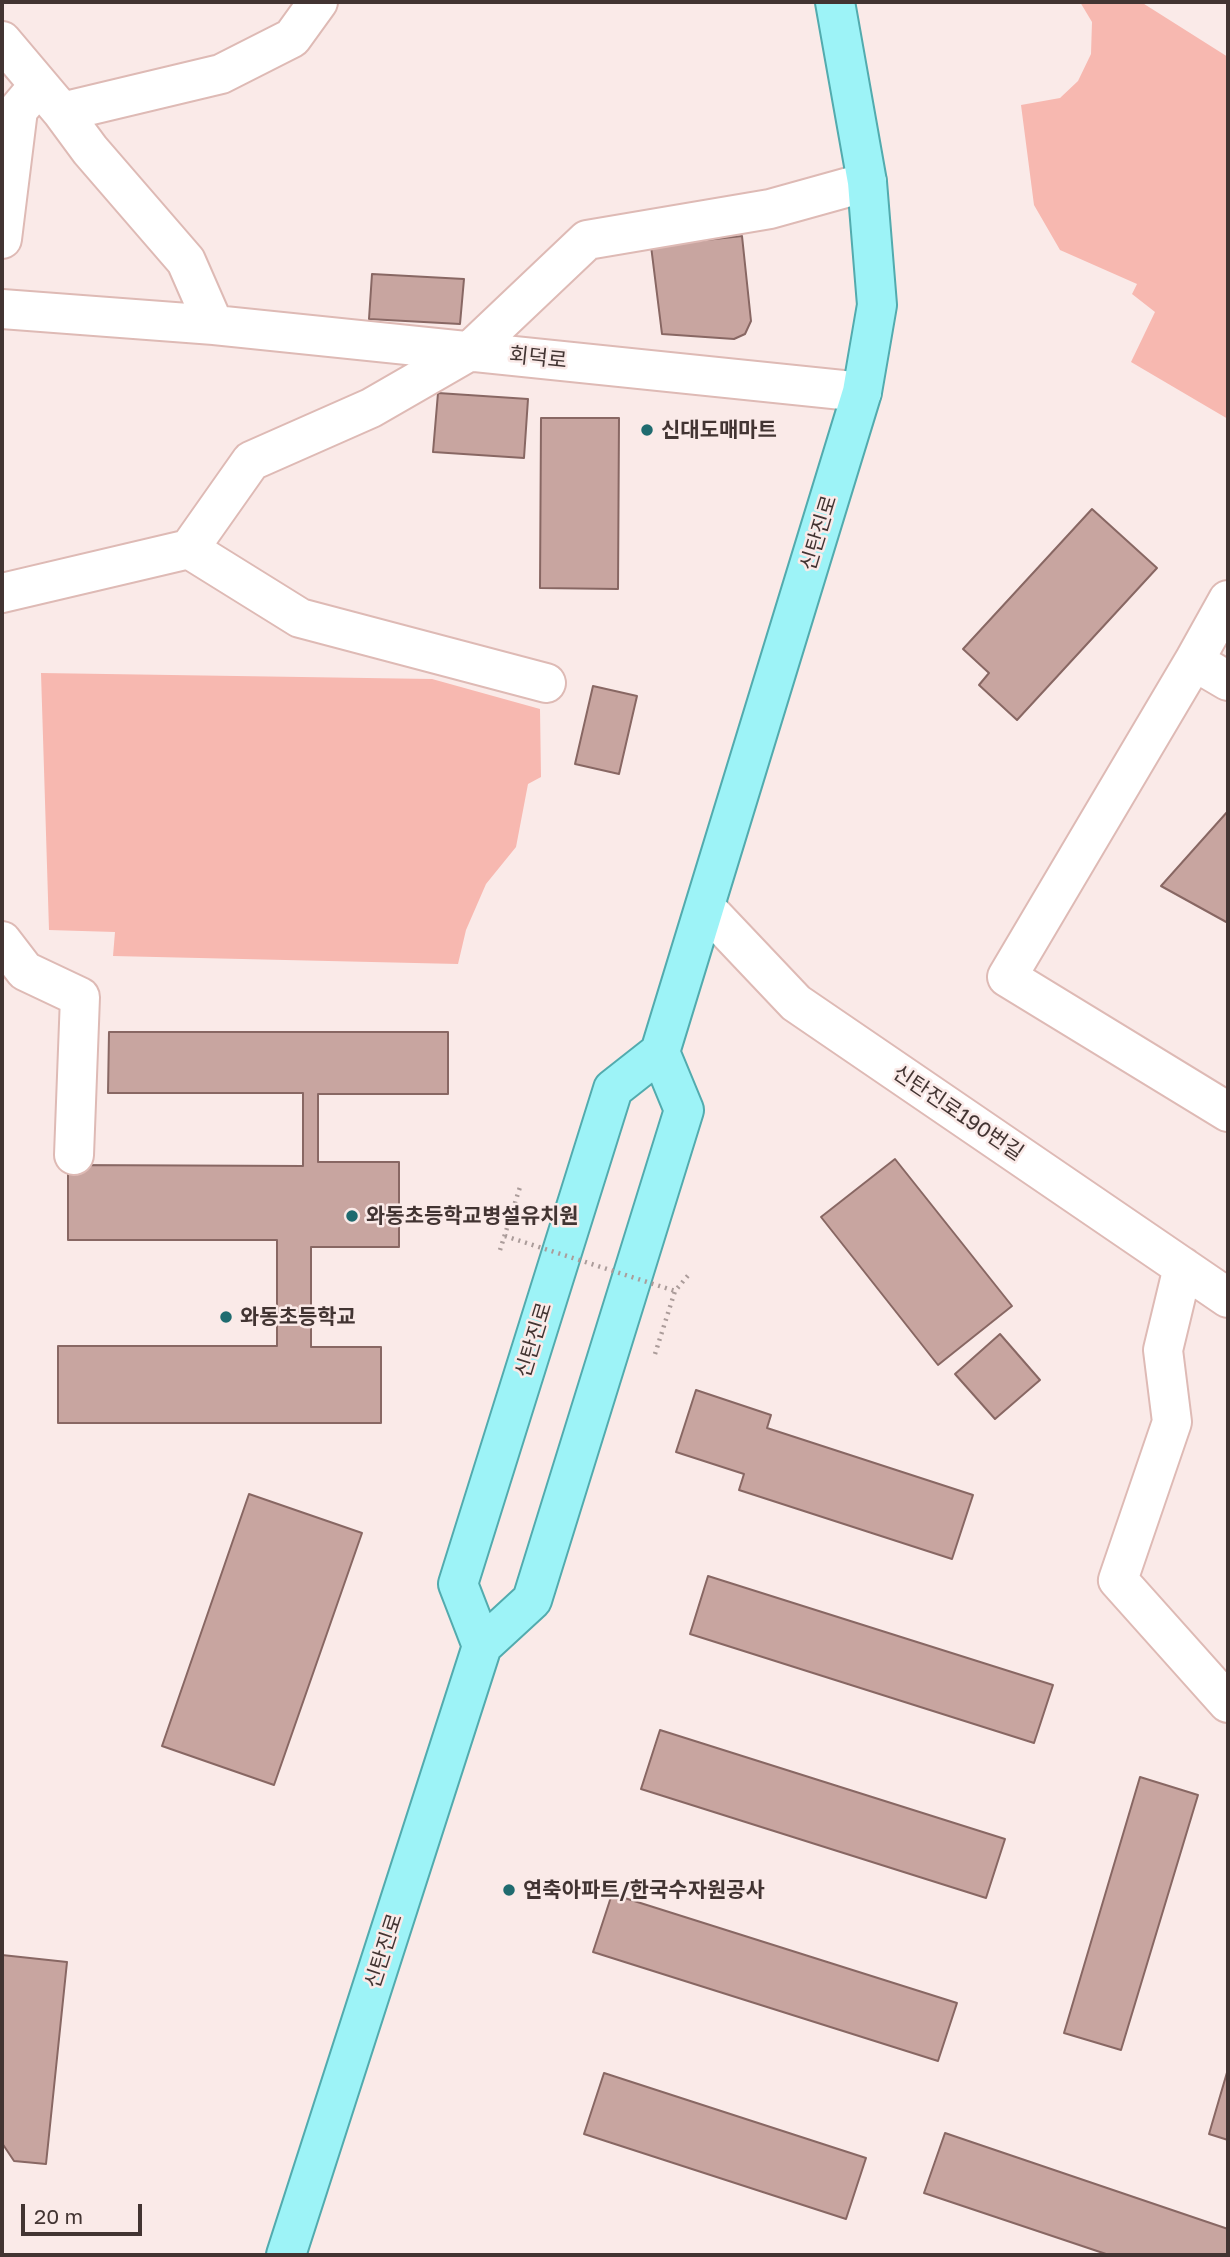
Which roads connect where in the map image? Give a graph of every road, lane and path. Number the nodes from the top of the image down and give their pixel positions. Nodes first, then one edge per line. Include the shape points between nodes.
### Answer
1 (318, 2) edge
2 (835, 2) edge
3 (2, 41) edge
4 (51, 99) junction
5 (867, 182) junction
6 (2, 239) edge
7 (2, 309) edge
8 (214, 325) junction
9 (470, 351) junction
10 (862, 391) junction
11 (189, 549) junction
12 (2, 593) edge
13 (1228, 600) edge
14 (1194, 661) junction
15 (1228, 681) edge
16 (546, 683) dead end
17 (705, 907) junction
18 (2, 941) edge
19 (660, 1052) junction
20 (1228, 1112) edge
21 (74, 1155) dead end
22 (520, 1187) dead end
23 (505, 1236) junction
24 (500, 1250) dead end
25 (1183, 1267) junction
26 (691, 1272) dead end
27 (675, 1290) junction
28 (1228, 1298) edge
29 (654, 1354) dead end
30 (482, 1646) junction
31 (1228, 1703) edge
32 (286, 2255) edge

1 - 4 street via 292,38 220,74
2 - 5 main road, 신탄진로
3 - 4 street
4 - 6 street via 18,110
4 - 8 street via 186,261
5 - 9 street via 770,209 587,240
5 - 10 main road, 신탄진로 via 877,304
7 - 8 street, 회덕로
8 - 9 street, 회덕로
9 - 10 street, 회덕로
9 - 11 street via 371,408 251,461
10 - 17 main road, 신탄진로
11 - 12 street
11 - 16 street via 300,618
13 - 14 street
14 - 15 street
14 - 20 street via 1007,977
17 - 19 main road, 신탄진로
17 - 25 street, 신탄진로190번길 via 796,1003
18 - 21 street via 25,971 80,997
19 - 30 main road, 신탄진로 via 684,1110 532,1600
19 - 30 main road, 신탄진로 via 613,1089 458,1584
22 - 23 path
23 - 24 path
23 - 27 path, bridge
25 - 28 street, 신탄진로190번길
25 - 31 street via 1163,1350 1172,1422 1118,1580
26 - 27 path
27 - 29 path
30 - 32 main road, 신탄진로

